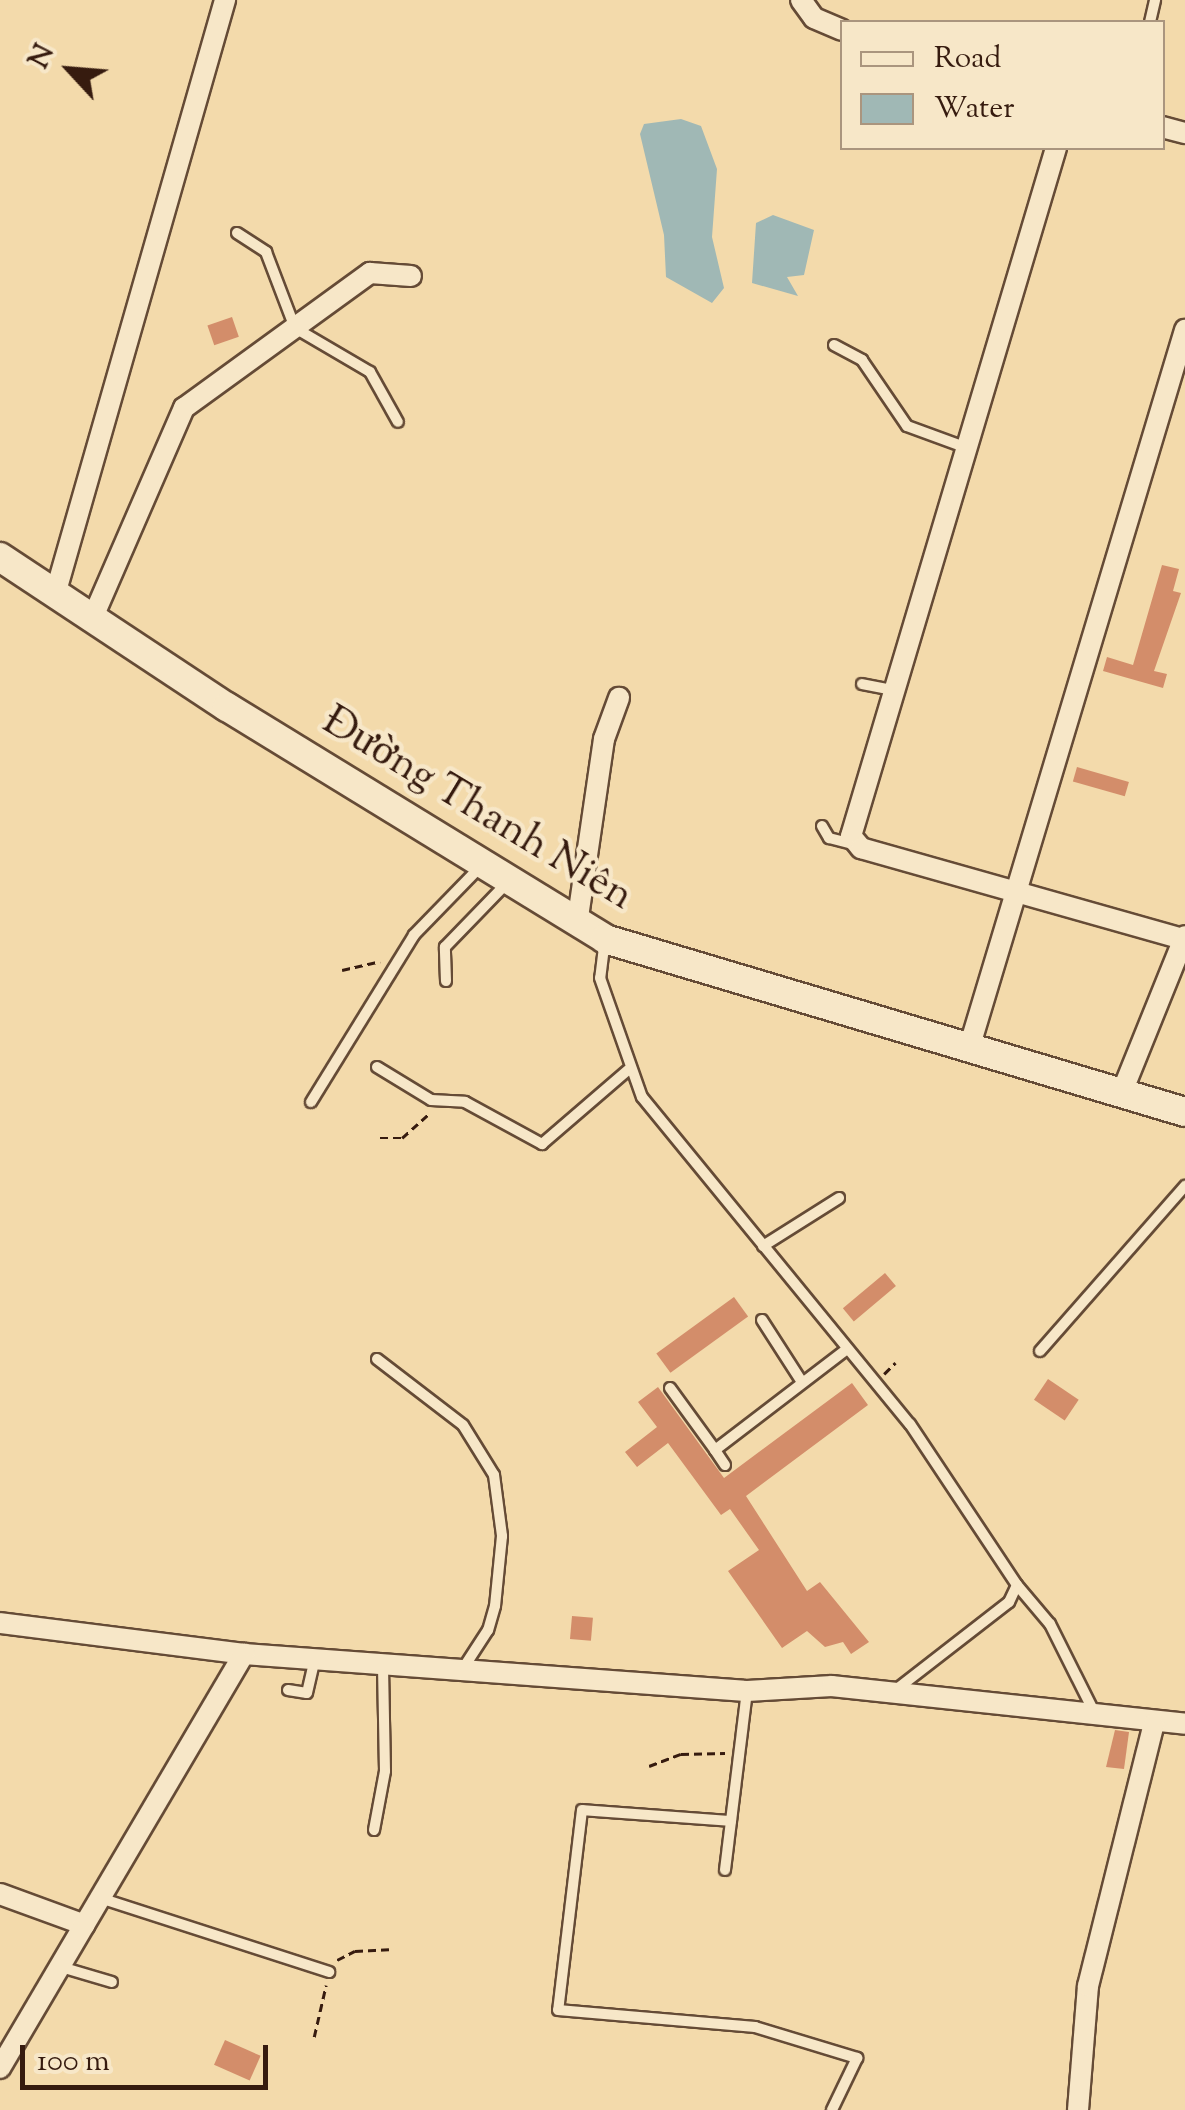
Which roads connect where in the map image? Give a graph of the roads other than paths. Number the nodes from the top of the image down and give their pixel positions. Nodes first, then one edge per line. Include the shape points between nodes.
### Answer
1 (225, 0) edge
2 (801, 0) edge
3 (840, 29) edge
4 (1055, 150) edge
5 (237, 233) dead end
6 (411, 276) dead end
7 (295, 328) junction
8 (1185, 330) edge
9 (834, 345) dead end
10 (398, 422) dead end
11 (968, 449) junction
12 (0, 557) edge
13 (56, 591) junction
14 (94, 617) junction
15 (862, 684) dead end
16 (898, 691) junction
17 (619, 698) dead end
18 (822, 826) dead end
19 (853, 844) junction
20 (481, 866) junction
21 (508, 882) junction
22 (1018, 894) junction
23 (577, 924) junction
24 (1184, 937) edge
25 (605, 938) junction
26 (446, 981) dead end
27 (970, 1045) junction
28 (377, 1067) dead end
29 (628, 1070) junction
30 (1122, 1092) junction
31 (310, 1102) dead end
32 (1185, 1112) edge
33 (1185, 1186) edge
34 (838, 1198) dead end
35 (763, 1246) junction
36 (762, 1320) dead end
37 (846, 1350) junction
38 (1040, 1351) dead end
39 (377, 1358) dead end
40 (802, 1382) junction
41 (670, 1388) dead end
42 (714, 1450) junction
43 (725, 1465) dead end
44 (1017, 1585) junction
45 (0, 1623) edge
46 (244, 1654) junction
47 (316, 1659) junction
48 (383, 1664) junction
49 (462, 1670) junction
50 (288, 1690) dead end
51 (747, 1691) junction
52 (892, 1692) junction
53 (1097, 1716) junction
54 (1154, 1724) junction
55 (1185, 1724) edge
56 (731, 1821) junction
57 (374, 1830) dead end
58 (725, 1870) dead end
59 (0, 1894) edge
60 (100, 1898) junction
61 (84, 1924) junction
62 (60, 1967) junction
63 (328, 1972) dead end
64 (112, 1982) dead end
65 (0, 2068) edge
66 (832, 2110) edge
67 (1078, 2110) edge

1 - 13 street
2 - 3 street via 814,18
4 - 11 street
5 - 7 lane via 266,252
6 - 7 street via 370,273
7 - 10 lane via 370,372
7 - 14 street via 184,408
8 - 22 street
9 - 11 lane via 862,360 907,426
11 - 16 street
12 - 13 main road, Đường Thanh Niên
13 - 14 main road, Đường Thanh Niên
14 - 20 main road, Đường Thanh Niên
15 - 16 lane
16 - 19 street
17 - 23 street via 604,738
18 - 19 lane via 829,838
19 - 22 street
20 - 21 main road, Đường Thanh Niên
20 - 31 lane via 396,962
21 - 23 main road, Đường Thanh Niên
21 - 26 lane via 445,947
22 - 24 street
22 - 27 street
23 - 25 main road, Đường Thanh Niên
24 - 30 street
25 - 27 main road, Đường Thanh Niên
25 - 29 lane via 600,978
27 - 30 main road, Đường Thanh Niên
28 - 29 lane via 439,1104 474,1106 542,1144
29 - 35 lane
30 - 32 main road, Đường Thanh Niên
33 - 38 lane
34 - 35 lane
35 - 37 lane
36 - 40 lane
37 - 40 lane
37 - 44 lane via 910,1424
39 - 49 lane via 462,1425 494,1475 502,1536 496,1606
40 - 42 lane
41 - 42 lane
42 - 43 lane
44 - 52 lane via 1009,1602
44 - 53 lane via 1050,1624
45 - 46 street
46 - 47 street
46 - 60 street
47 - 48 street
47 - 50 lane via 307,1692
48 - 49 street
48 - 57 lane via 385,1772
49 - 51 street
51 - 52 street via 832,1686
51 - 56 lane
52 - 53 street
53 - 54 street
54 - 55 street
54 - 67 street via 1088,1986
56 - 58 lane
56 - 66 lane via 582,1810 558,2010 754,2027 857,2058
59 - 61 street
60 - 61 street
60 - 63 lane
61 - 62 street
62 - 64 lane
62 - 65 street

